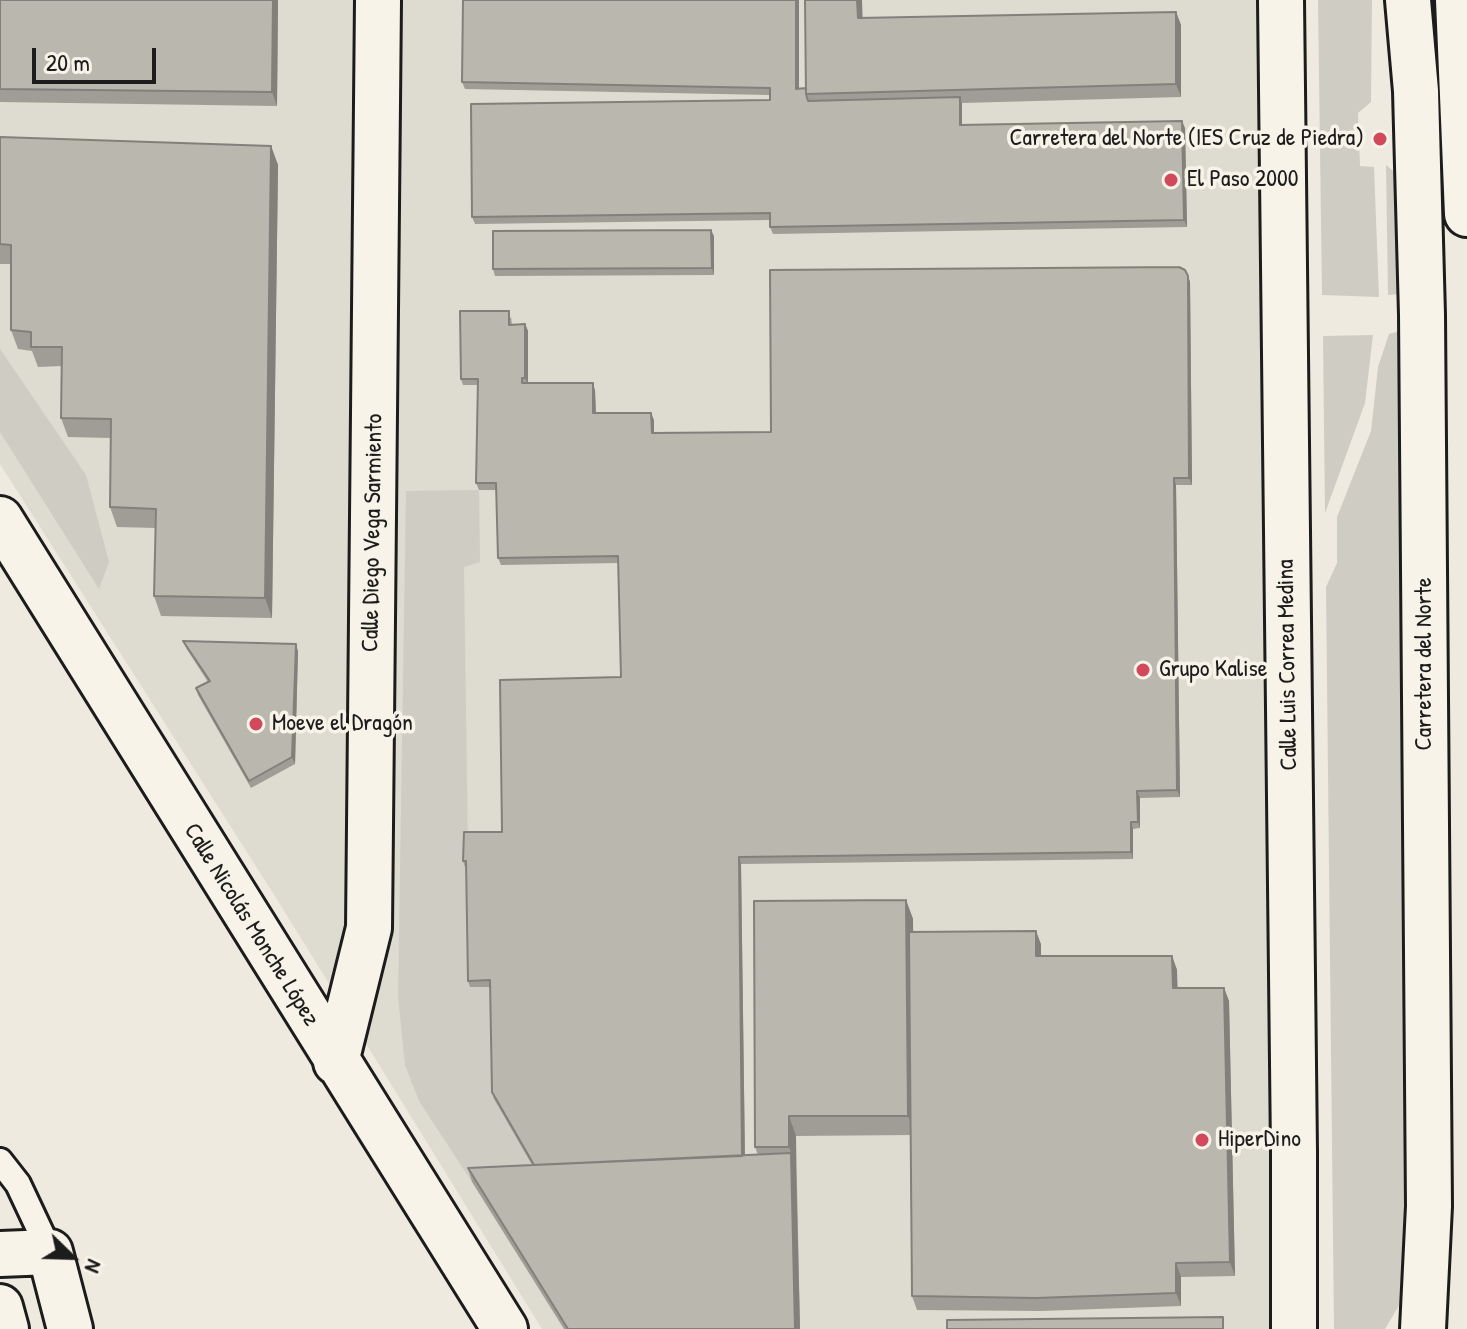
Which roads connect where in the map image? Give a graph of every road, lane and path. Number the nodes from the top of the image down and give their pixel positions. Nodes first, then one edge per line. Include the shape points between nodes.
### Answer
1 (378, 0) edge
2 (1281, 0) edge
3 (1408, 0) edge
4 (1458, 0) edge
5 (1467, 214) edge
6 (0, 519) edge
7 (336, 1062) junction
8 (0, 1161) edge
9 (50, 1252) junction
10 (0, 1254) edge
11 (0, 1307) edge
12 (6, 1329) edge
13 (70, 1329) edge
14 (505, 1329) edge
15 (1294, 1329) edge
16 (1423, 1329) edge

1 - 7 street, Calle Diego Vega Sarmiento via 369,928
2 - 15 street, Calle Luis Correa Medina
3 - 16 street, Carretera del Norte via 1416,91 1422,331 1429,1206
4 - 5 street
6 - 7 street, Calle Nicolás Monche López
7 - 14 street, Calle Nicolás Monche López
8 - 9 lane via 18,1184
9 - 10 street
9 - 13 street
11 - 12 street

